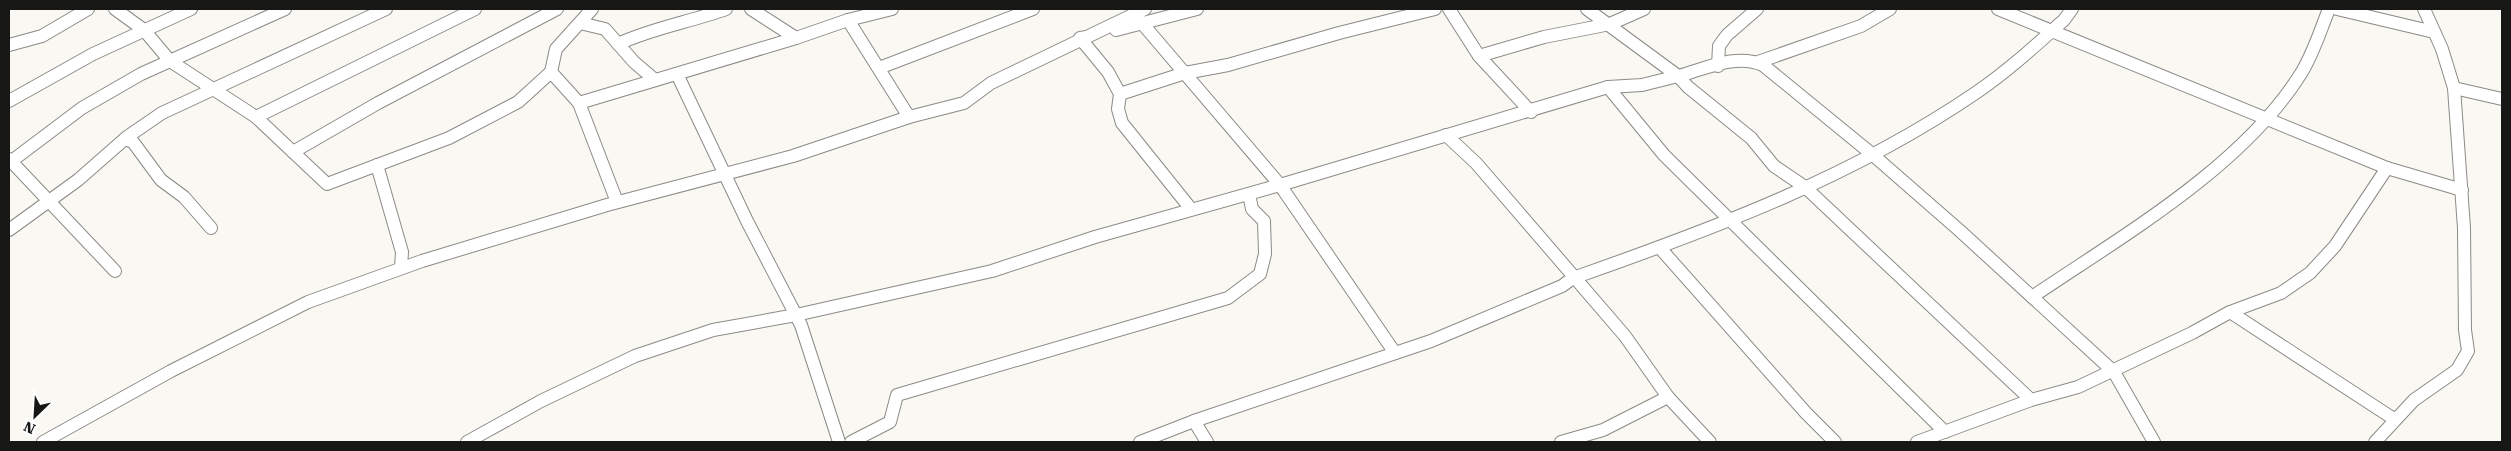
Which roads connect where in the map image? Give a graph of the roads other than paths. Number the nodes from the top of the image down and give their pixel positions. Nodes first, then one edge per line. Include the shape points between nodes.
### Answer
1 (88, 9) edge
2 (115, 9) edge
3 (191, 9) edge
4 (285, 9) edge
5 (386, 9) edge
6 (475, 9) edge
7 (557, 9) edge
8 (592, 9) edge
9 (726, 9) edge
10 (751, 9) edge
11 (892, 9) edge
12 (1034, 9) edge
13 (1197, 9) edge
14 (1435, 9) edge
15 (1449, 9) edge
16 (1587, 9) edge
17 (1644, 9) edge
18 (1757, 9) edge
19 (1890, 9) edge
20 (1998, 9) edge
21 (2072, 9) edge
22 (2329, 9) edge
23 (2337, 9) edge
24 (2424, 9) edge
25 (1141, 15) edge
26 (848, 20) junction
27 (580, 23) junction
28 (1610, 24) junction
29 (144, 30) junction
30 (2053, 30) junction
31 (2434, 32) junction
32 (796, 38) junction
33 (1080, 38) junction
34 (618, 44) junction
35 (9, 45) edge
36 (1479, 56) junction
37 (170, 61) junction
38 (1758, 62) junction
39 (1718, 66) junction
40 (879, 68) junction
41 (551, 72) junction
42 (1185, 73) junction
43 (677, 74) junction
44 (1678, 76) junction
45 (655, 80) junction
46 (1608, 87) junction
47 (2454, 88) junction
48 (216, 89) junction
49 (1120, 94) junction
50 (2502, 99) edge
51 (9, 101) edge
52 (579, 104) junction
53 (1531, 112) junction
54 (256, 117) junction
55 (909, 117) junction
56 (2268, 118) junction
57 (1446, 135) junction
58 (125, 139) junction
59 (293, 152) junction
60 (1874, 155) junction
61 (10, 161) edge
62 (377, 165) junction
63 (2388, 168) junction
64 (725, 175) junction
65 (1280, 185) junction
66 (1805, 187) junction
67 (2462, 190) junction
68 (1249, 194) junction
69 (49, 201) junction
70 (617, 202) junction
71 (1191, 209) junction
72 (1730, 222) junction
73 (211, 228) dead end
74 (9, 230) edge
75 (1660, 248) junction
76 (401, 268) junction
77 (114, 271) dead end
78 (1573, 278) junction
79 (2032, 297) junction
80 (2230, 312) junction
81 (796, 315) junction
82 (1395, 353) junction
83 (2114, 372) junction
84 (1668, 397) junction
85 (2031, 400) junction
86 (2394, 419) junction
87 (1194, 421) junction
88 (1945, 432) junction
89 (44, 442) edge
90 (467, 442) edge
91 (839, 442) edge
92 (852, 442) edge
93 (1140, 442) edge
94 (1207, 442) edge
95 (1561, 442) edge
96 (1710, 442) edge
97 (1836, 442) edge
98 (1917, 442) edge
99 (2154, 442) edge
100 (2375, 442) edge

1 - 35 street via 47,35
2 - 29 street
3 - 29 street
4 - 37 street
5 - 48 street
6 - 54 street
7 - 59 street via 378,103
8 - 27 street
9 - 34 street via 640,34
10 - 32 street
11 - 26 street
12 - 40 street
13 - 25 street
14 - 42 street via 1228,65
15 - 36 street
16 - 28 street
17 - 28 street
18 - 39 street via 1718,46
19 - 38 street via 1861,26
20 - 30 street
21 - 30 street
22 - 56 street via 2297,80
23 - 31 street
24 - 31 street
25 - 33 street
25 - 42 street
26 - 32 street
26 - 40 street
27 - 34 street via 605,29
27 - 41 street via 556,49
28 - 36 street via 1544,37
28 - 44 street
29 - 37 street
29 - 51 street
30 - 56 street
30 - 60 street via 1979,91
31 - 47 street
32 - 43 street
33 - 49 street via 1108,72
33 - 55 street via 992,83 964,103
34 - 45 street
36 - 53 street
37 - 48 street
37 - 61 street via 82,108
38 - 39 street via 1744,59
38 - 60 street
39 - 44 street
40 - 55 street
41 - 52 street
41 - 62 street via 518,102 449,138
42 - 49 street
42 - 65 street
43 - 45 street
43 - 64 street
44 - 46 street via 1642,85
44 - 66 street via 1751,138 1774,166
45 - 52 street
46 - 53 street
46 - 72 street via 1652,143
47 - 50 street
47 - 67 street
48 - 54 street
48 - 58 street via 162,113
49 - 71 street via 1118,109 1122,123
52 - 70 street
53 - 57 street
54 - 59 street
55 - 64 street
56 - 63 street
56 - 79 street via 2194,184
57 - 65 street
57 - 78 street via 1476,163
58 - 69 street
58 - 73 street via 133,142 161,180 184,197
59 - 62 street via 327,184
60 - 66 street
60 - 79 street
61 - 69 street
62 - 76 street via 402,252
63 - 67 street
63 - 80 street via 2349,226 2310,273 2281,293
64 - 70 street
64 - 81 street
65 - 68 street
65 - 82 street
66 - 72 street
66 - 85 street
67 - 86 street via 2468,351 2457,370 2414,400
68 - 71 street
68 - 92 street via 1252,209 1264,221 1265,254 1260,274 1228,298 897,394 890,422
69 - 74 street
69 - 77 street
70 - 76 street
71 - 81 street via 992,271
72 - 75 street
72 - 88 street
75 - 78 street
75 - 97 street via 1806,413
76 - 89 street via 274,318
78 - 82 street via 1517,305
78 - 84 street via 1625,336
79 - 83 street
80 - 83 street
80 - 86 street
81 - 90 street via 713,330 635,356 541,401
81 - 91 street
82 - 87 street
83 - 85 street via 2066,392
83 - 99 street
84 - 95 street via 1603,430
84 - 96 street
85 - 88 street
86 - 100 street
87 - 93 street
87 - 94 street
88 - 98 street

